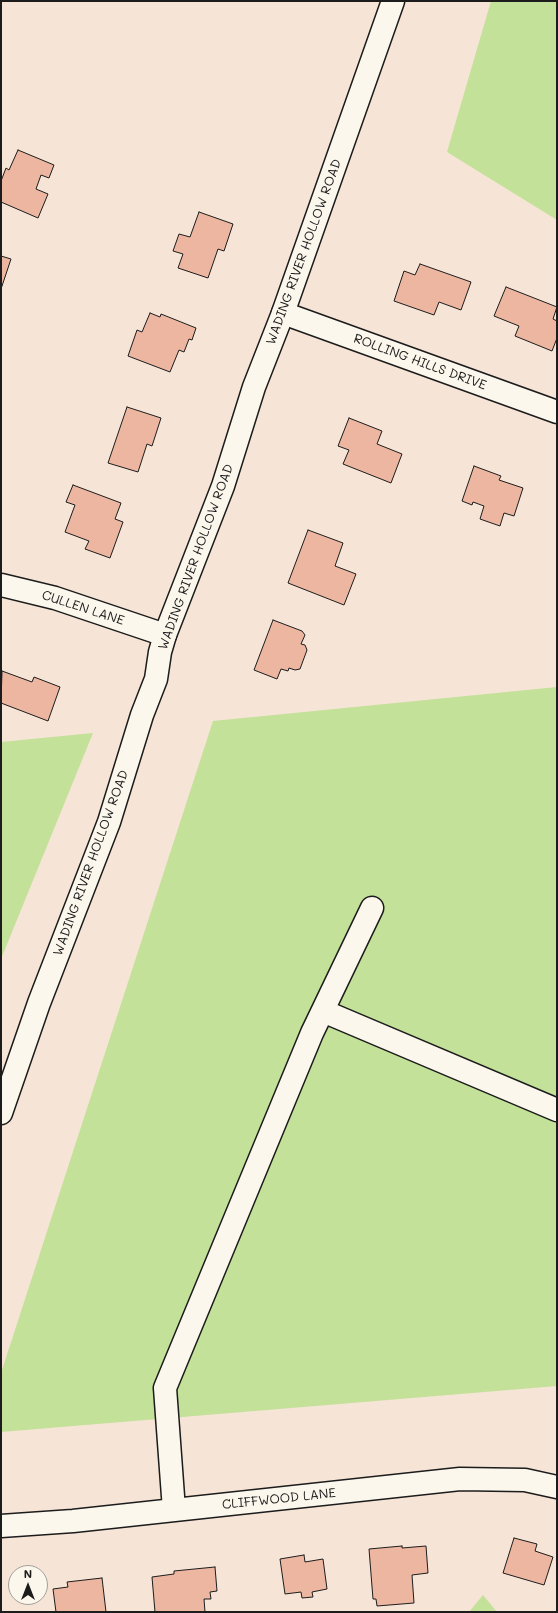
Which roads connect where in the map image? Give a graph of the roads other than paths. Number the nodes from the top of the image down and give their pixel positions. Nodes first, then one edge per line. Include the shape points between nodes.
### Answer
1 (393, 1) edge
2 (283, 313) junction
3 (557, 412) edge
4 (1, 585) edge
5 (165, 635) junction
6 (372, 908) dead end
7 (323, 1011) junction
8 (557, 1110) edge
9 (1, 1113) edge
10 (557, 1487) edge
11 (174, 1510) junction
12 (1, 1526) edge

1 - 2 street, WADING RIVER HOLLOW ROAD
2 - 3 street, ROLLING HILLS DRIVE
2 - 5 street, WADING RIVER HOLLOW ROAD via 254,387 223,486
4 - 5 street, CULLEN LANE via 55,598
5 - 9 street, WADING RIVER HOLLOW ROAD via 156,679 142,715 109,822 39,1003
6 - 7 street
7 - 8 street
7 - 11 street via 165,1388
10 - 11 street, CLIFFWOOD LANE via 525,1480 460,1479
11 - 12 street, CLIFFWOOD LANE

